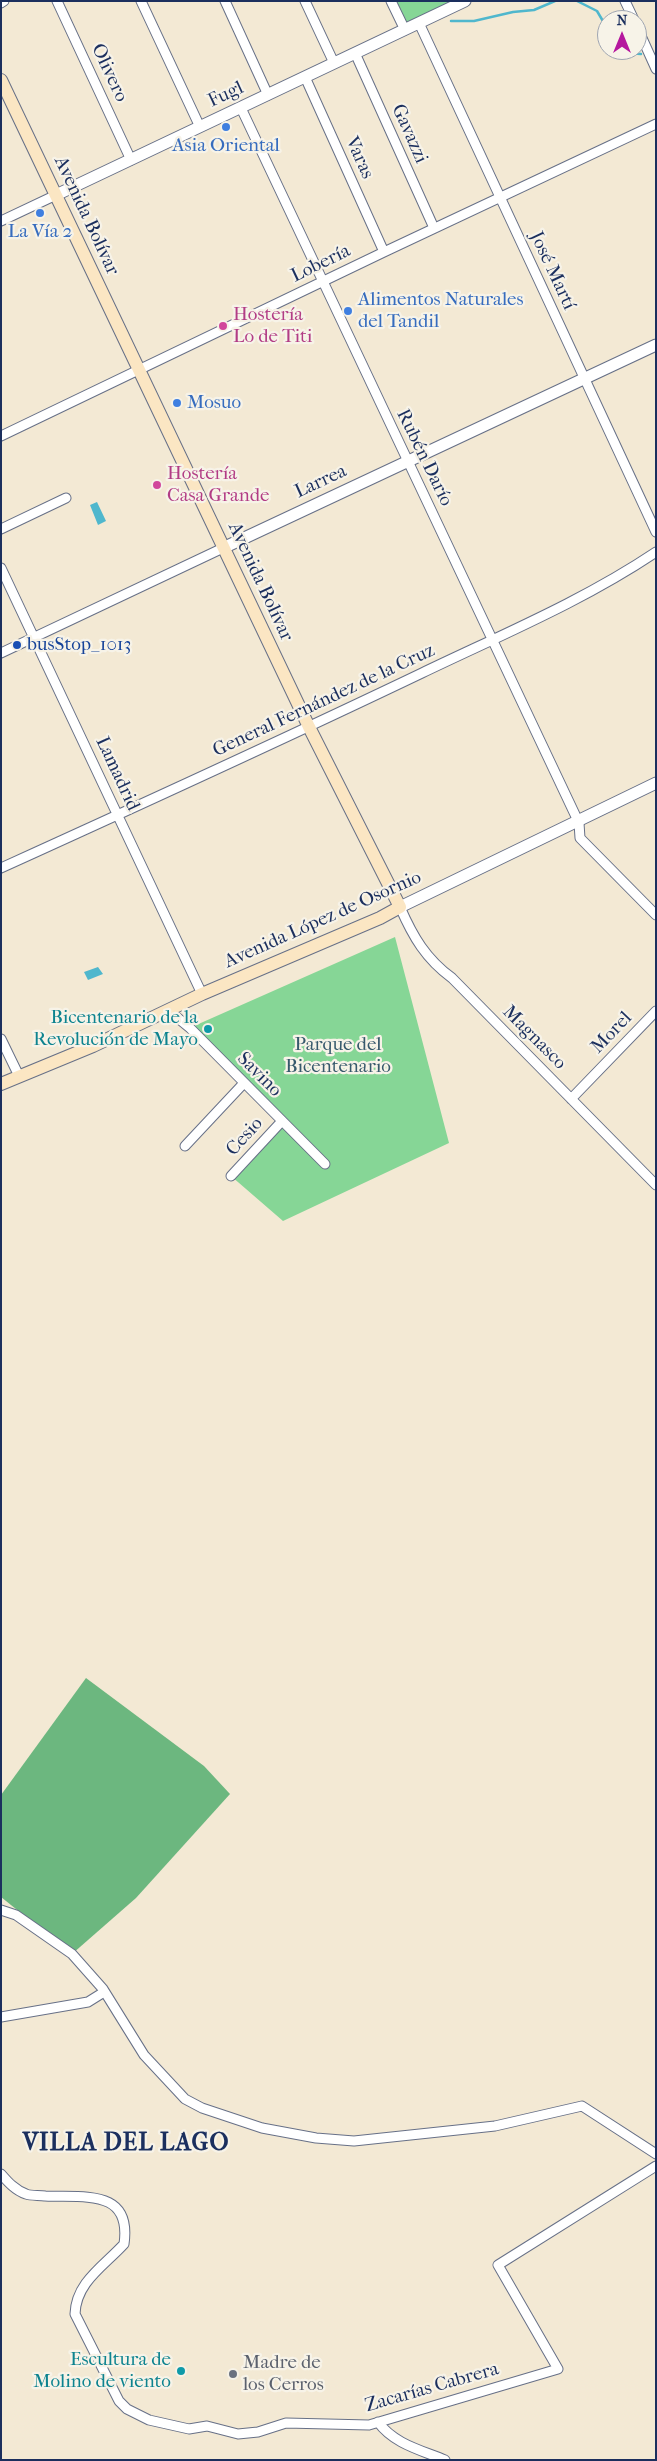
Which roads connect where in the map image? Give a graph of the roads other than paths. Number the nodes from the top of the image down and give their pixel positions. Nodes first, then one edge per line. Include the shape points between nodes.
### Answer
1 (57, 1) edge
2 (141, 1) edge
3 (225, 1) edge
4 (305, 1) edge
5 (391, 1) edge
6 (465, 1) edge
7 (419, 23) junction
8 (405, 30) junction
9 (647, 49) edge
10 (355, 54) junction
11 (334, 63) junction
12 (656, 69) edge
13 (305, 77) junction
14 (1, 80) edge
15 (268, 95) junction
16 (241, 108) junction
17 (656, 124) edge
18 (200, 127) junction
19 (131, 160) junction
20 (56, 195) junction
21 (499, 197) junction
22 (1, 221) edge
23 (434, 228) junction
24 (384, 252) junction
25 (321, 282) junction
26 (656, 345) edge
27 (138, 369) junction
28 (584, 377) junction
29 (1, 436) edge
30 (407, 461) junction
31 (66, 498) dead end
32 (655, 526) edge
33 (1, 529) edge
34 (223, 548) junction
35 (656, 552) edge
36 (1, 568) edge
37 (34, 638) junction
38 (493, 639) junction
39 (1, 653) edge
40 (309, 727) junction
41 (656, 783) edge
42 (118, 815) junction
43 (579, 823) junction
44 (1, 868) edge
45 (400, 907) junction
46 (656, 915) edge
47 (202, 994) junction
48 (168, 1010) junction
49 (656, 1011) edge
50 (1, 1039) edge
51 (19, 1076) junction
52 (244, 1083) junction
53 (1, 1084) edge
54 (571, 1099) junction
55 (282, 1121) junction
56 (186, 1146) dead end
57 (325, 1164) dead end
58 (231, 1176) dead end
59 (656, 1185) edge
60 (1, 1910) edge
61 (104, 1992) junction
62 (1, 2017) edge
63 (656, 2154) edge
64 (656, 2166) edge
65 (1, 2174) edge
66 (378, 2422) junction
67 (445, 2460) edge

1 - 19 street, Olivero
2 - 18 street
3 - 15 street
4 - 11 street
5 - 8 street
6 - 7 street, Fugl
7 - 8 street, Fugl
7 - 21 street, José Martí
8 - 10 street, Fugl
9 - 12 street
10 - 11 street, Fugl
10 - 23 street, Gavazzi
11 - 13 street, Fugl
13 - 15 street, Fugl
13 - 24 street, Varas
14 - 20 main road, Avenida Bolívar
15 - 16 street, Fugl
16 - 18 street, Fugl
16 - 25 street, Rubén Darío
17 - 21 street, Lobería
18 - 19 street, Fugl
19 - 20 street, Fugl
20 - 22 street, Fugl
20 - 27 main road, Avenida Bolívar
21 - 23 street, Lobería
21 - 28 street, José Martí
23 - 24 street, Lobería
24 - 25 street, Lobería
25 - 27 street, Lobería
25 - 30 street, Rubén Darío
26 - 28 street, Larrea
27 - 29 street, Lobería
27 - 34 main road, Avenida Bolívar
28 - 30 street, Larrea
28 - 32 street, José Martí
30 - 34 street, Larrea
30 - 38 street, Rubén Darío
31 - 33 street
34 - 37 street, Larrea
34 - 40 main road, Avenida Bolívar
35 - 38 street, General Fernández de la Cruz via 606,582
36 - 37 street, Lamadrid
37 - 39 street, Larrea
37 - 42 street, Lamadrid
38 - 40 street, General Fernández de la Cruz
38 - 43 street, Rubén Darío
40 - 42 street, General Fernández de la Cruz
40 - 45 main road, Avenida Bolívar
41 - 43 street, Avenida López de Osornio
42 - 44 street, General Fernández de la Cruz
42 - 47 street, Lamadrid
43 - 45 street, Avenida López de Osornio
43 - 46 street, Rubén Darío via 580,838
45 - 47 main road, Avenida López de Osornio
45 - 54 street, Magnasco via 412,935 437,967 452,978
47 - 48 main road, Avenida López de Osornio
48 - 51 main road, Avenida López de Osornio via 93,1046
48 - 52 street, Savino
49 - 54 street, Morel
50 - 51 street
51 - 53 main road, Avenida López de Osornio
52 - 55 street, Savino
52 - 56 street
54 - 59 street, Magnasco
55 - 57 street, Savino
55 - 58 street, Cesio
60 - 61 street via 16,1915 72,1954
61 - 62 street via 88,2002
61 - 63 street via 144,2054 185,2099 262,2128 316,2138 354,2140 495,2126 582,2106
64 - 66 street, Zacarías Cabrera via 498,2266 558,2369
65 - 66 street, Zacarías Cabrera via 11,2185 27,2194 100,2198 117,2207 125,2219 124,2244 82,2285 75,2314 119,2401 127,2409 149,2420 189,2428 207,2426 238,2434 258,2432 286,2423 369,2425
66 - 67 street via 387,2434 398,2441

